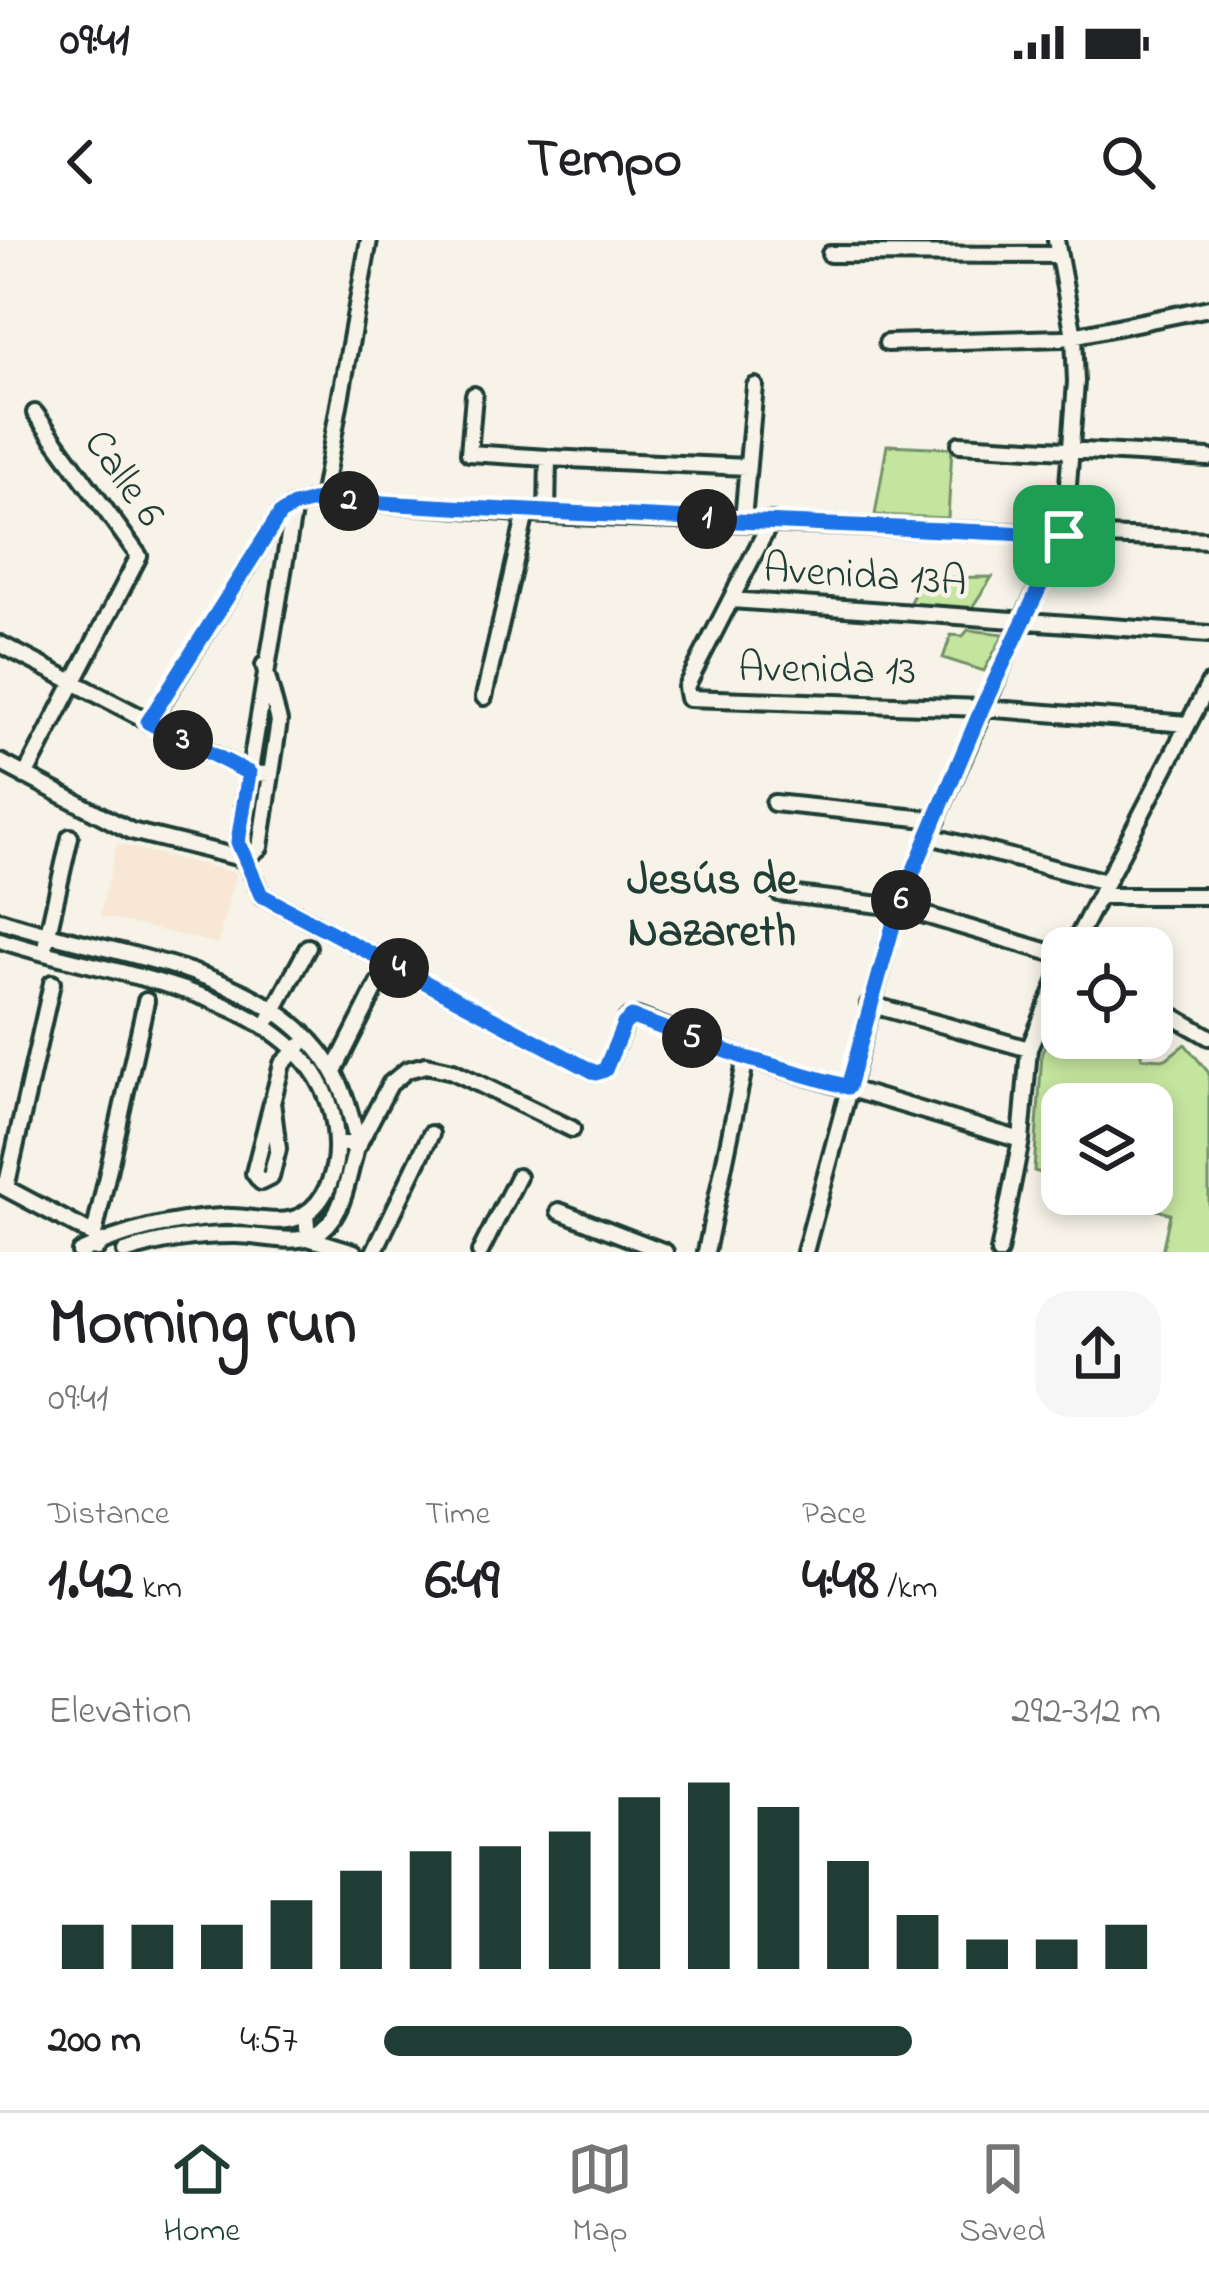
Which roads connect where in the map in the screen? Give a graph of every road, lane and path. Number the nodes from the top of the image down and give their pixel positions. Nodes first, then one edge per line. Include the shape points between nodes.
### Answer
1 (369, 240) edge
2 (1057, 248) edge
3 (830, 254) dead end
4 (1209, 308) edge
5 (1073, 336) junction
6 (887, 344) dead end
7 (755, 386) dead end
8 (474, 395) dead end
9 (35, 413) dead end
10 (960, 444) dead end
11 (1071, 452) junction
12 (548, 458) junction
13 (1209, 458) edge
14 (747, 466) junction
15 (322, 499) junction
16 (294, 506) junction
17 (526, 513) junction
18 (547, 515) junction
19 (742, 520) junction
20 (771, 521) junction
21 (1064, 536) junction
22 (1209, 541) edge
23 (731, 600) junction
24 (1022, 619) junction
25 (1209, 634) edge
26 (0, 644) edge
27 (265, 665) junction
28 (1209, 684) edge
29 (75, 685) junction
30 (484, 698) dead end
31 (982, 708) junction
32 (148, 722) junction
33 (1188, 724) junction
34 (0, 762) edge
35 (249, 773) junction
36 (271, 774) junction
37 (25, 776) junction
38 (774, 803) dead end
39 (937, 820) junction
40 (70, 836) dead end
41 (930, 836) junction
42 (245, 859) junction
43 (1102, 889) junction
44 (779, 893) dead end
45 (1209, 896) edge
46 (898, 908) junction
47 (0, 920) edge
48 (1083, 927) edge
49 (48, 936) junction
50 (0, 940) edge
51 (308, 947) dead end
52 (1041, 950) edge
53 (44, 953) junction
54 (52, 983) dead end
55 (378, 984) dead end
56 (229, 986) junction
57 (146, 1001) dead end
58 (224, 1004) junction
59 (869, 1004) junction
60 (274, 1012) junction
61 (1173, 1016) edge
62 (1041, 1022) edge
63 (265, 1028) junction
64 (1209, 1037) edge
65 (308, 1039) junction
66 (1030, 1049) junction
67 (293, 1051) junction
68 (746, 1058) junction
69 (334, 1071) junction
70 (848, 1087) junction
71 (272, 1102) junction
72 (572, 1129) dead end
73 (431, 1134) dead end
74 (1021, 1140) junction
75 (336, 1143) junction
76 (358, 1145) junction
77 (261, 1146) junction
78 (275, 1166) junction
79 (518, 1177) dead end
80 (3, 1186) edge
81 (559, 1210) dead end
82 (306, 1214) junction
83 (179, 1230) junction
84 (308, 1238) junction
85 (96, 1244) edge
86 (80, 1252) edge
87 (125, 1252) edge
88 (355, 1252) edge
89 (374, 1252) edge
90 (480, 1252) edge
91 (665, 1252) edge
92 (706, 1252) edge
93 (805, 1252) edge
94 (999, 1252) edge

1 - 15 street
2 - 3 street
2 - 5 street
4 - 5 street
5 - 6 street
5 - 11 street
7 - 14 street
8 - 12 street via 469,452
9 - 29 street, Calle 6 via 139,556
10 - 11 street
11 - 13 street
11 - 21 street
12 - 14 street
12 - 18 street
14 - 19 street
15 - 16 street
15 - 17 street
16 - 27 street
16 - 32 street via 280,514
17 - 18 street
17 - 30 street
18 - 19 street
19 - 20 street
20 - 21 street
20 - 23 street
21 - 22 street
21 - 24 street
23 - 24 street, Avenida 13A
23 - 31 street, Avenida 13 via 685,693 694,701
24 - 25 street, Avenida 13A
24 - 31 street
26 - 29 street
27 - 35 street
27 - 36 street via 279,721
28 - 33 street
29 - 32 street
29 - 37 street, Calle 6
31 - 33 street, Avenida 13
31 - 39 street
32 - 35 street
33 - 43 street
34 - 37 street
35 - 36 street
35 - 42 street via 238,842
36 - 42 street via 260,847
37 - 42 street via 131,831
38 - 39 street
39 - 41 street
40 - 49 street
41 - 43 street
41 - 46 street
42 - 68 street via 261,895 596,1073 605,1070 627,1019
43 - 45 street
43 - 48 street
44 - 46 street
46 - 52 street
46 - 59 street
47 - 49 street
49 - 53 street
49 - 56 street via 180,966
50 - 53 street
51 - 60 street
53 - 58 street via 172,983
54 - 80 street
55 - 69 street
56 - 58 street
56 - 60 street
57 - 85 street
58 - 63 street
59 - 66 street
59 - 70 street
60 - 63 street
60 - 65 street
61 - 64 street
62 - 66 street
63 - 67 street
65 - 67 street
65 - 69 street
66 - 74 street
67 - 71 street
67 - 75 street via 328,1101
68 - 70 street
68 - 92 street
69 - 76 street
70 - 74 street
70 - 93 street
71 - 77 street
71 - 78 street
72 - 76 street via 427,1065 390,1084
73 - 89 street
74 - 94 street
75 - 76 street
75 - 82 street via 328,1185
76 - 84 street via 337,1212
77 - 78 street
77 - 78 street via 254,1177 267,1181
79 - 90 street
80 - 85 street
81 - 91 street
82 - 83 street via 229,1216
82 - 84 street
83 - 84 street
83 - 85 street
83 - 87 street
84 - 88 street
85 - 86 street

